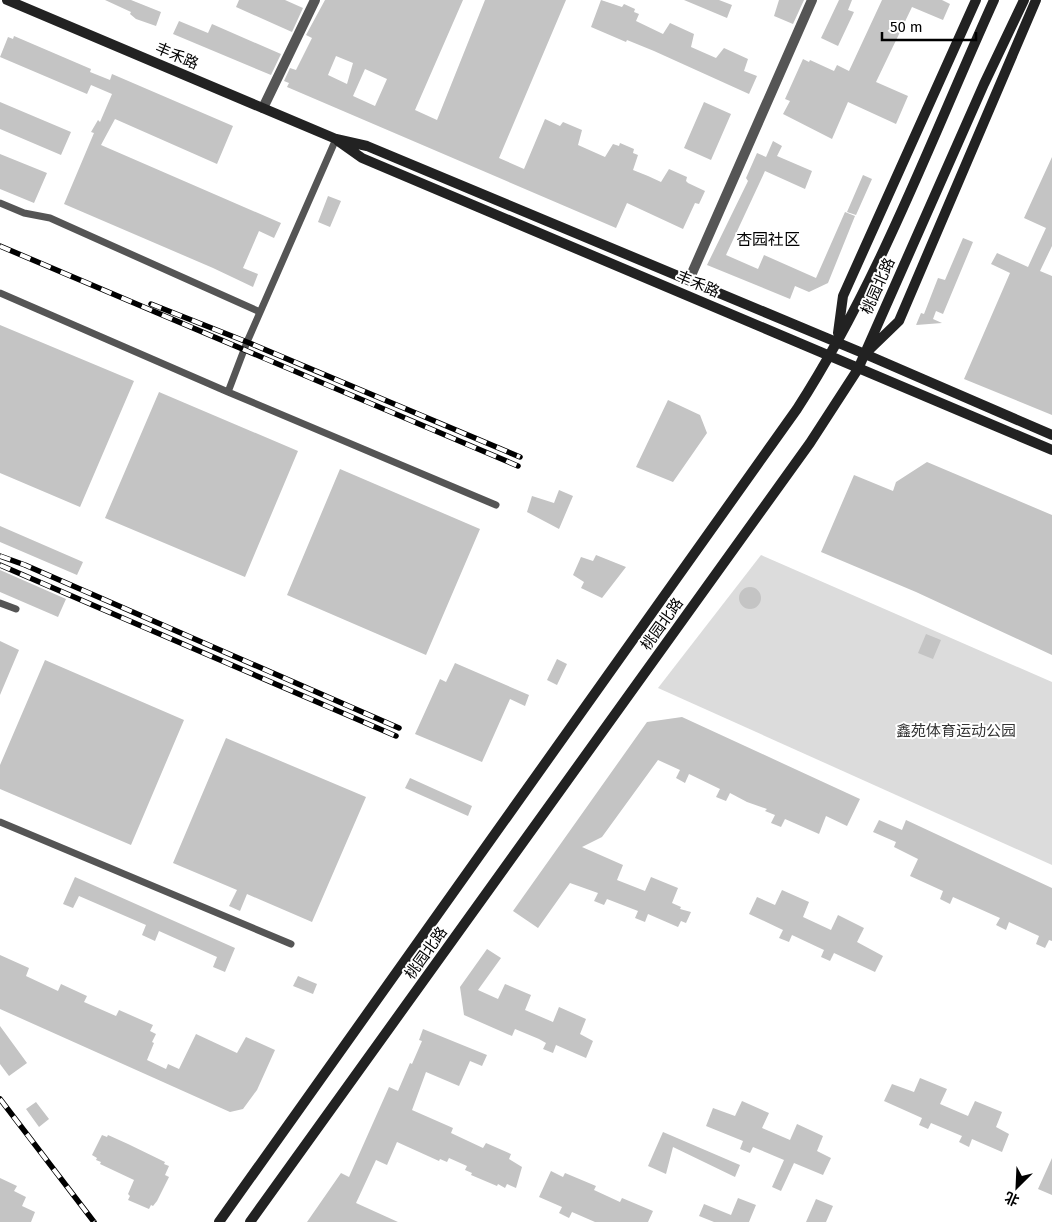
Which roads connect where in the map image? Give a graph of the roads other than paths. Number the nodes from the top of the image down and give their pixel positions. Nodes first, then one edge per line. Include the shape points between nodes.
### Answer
1 (7, 0) edge
2 (315, 0) edge
3 (812, 0) edge
4 (976, 0) edge
5 (994, 0) edge
6 (1024, 0) edge
7 (1036, 0) edge
8 (263, 108) junction
9 (336, 139) junction
10 (0, 203) edge
11 (689, 280) junction
12 (0, 293) edge
13 (260, 312) junction
14 (837, 342) junction
15 (865, 354) junction
16 (830, 357) junction
17 (858, 369) junction
18 (228, 392) junction
19 (1052, 435) edge
20 (1052, 450) edge
21 (496, 504) dead end
22 (0, 603) edge
23 (16, 609) dead end
24 (0, 822) edge
25 (291, 944) dead end
26 (219, 1222) edge
27 (250, 1222) edge

1 - 8 main road, 丰禾路
2 - 8 street
3 - 11 street
4 - 14 main road via 843,296
5 - 14 main road, 桃园北路 via 890,234
6 - 15 main road, 桃园北路
7 - 15 main road via 898,321
8 - 9 main road, 丰禾路
9 - 11 main road, 丰禾路 via 368,146
9 - 13 lane
9 - 16 main road, 丰禾路 via 362,158
10 - 13 lane via 24,213 50,218
11 - 14 main road, 丰禾路
12 - 18 lane
13 - 18 lane
14 - 15 main road, 丰禾路
14 - 16 main road, 桃园北路
15 - 17 main road, 桃园北路
15 - 19 main road, 丰禾路
16 - 17 main road, 丰禾路
16 - 26 main road, 桃园北路 via 575,724
17 - 20 main road, 丰禾路
17 - 27 main road, 桃园北路 via 810,443
18 - 21 lane
22 - 23 lane
24 - 25 lane

